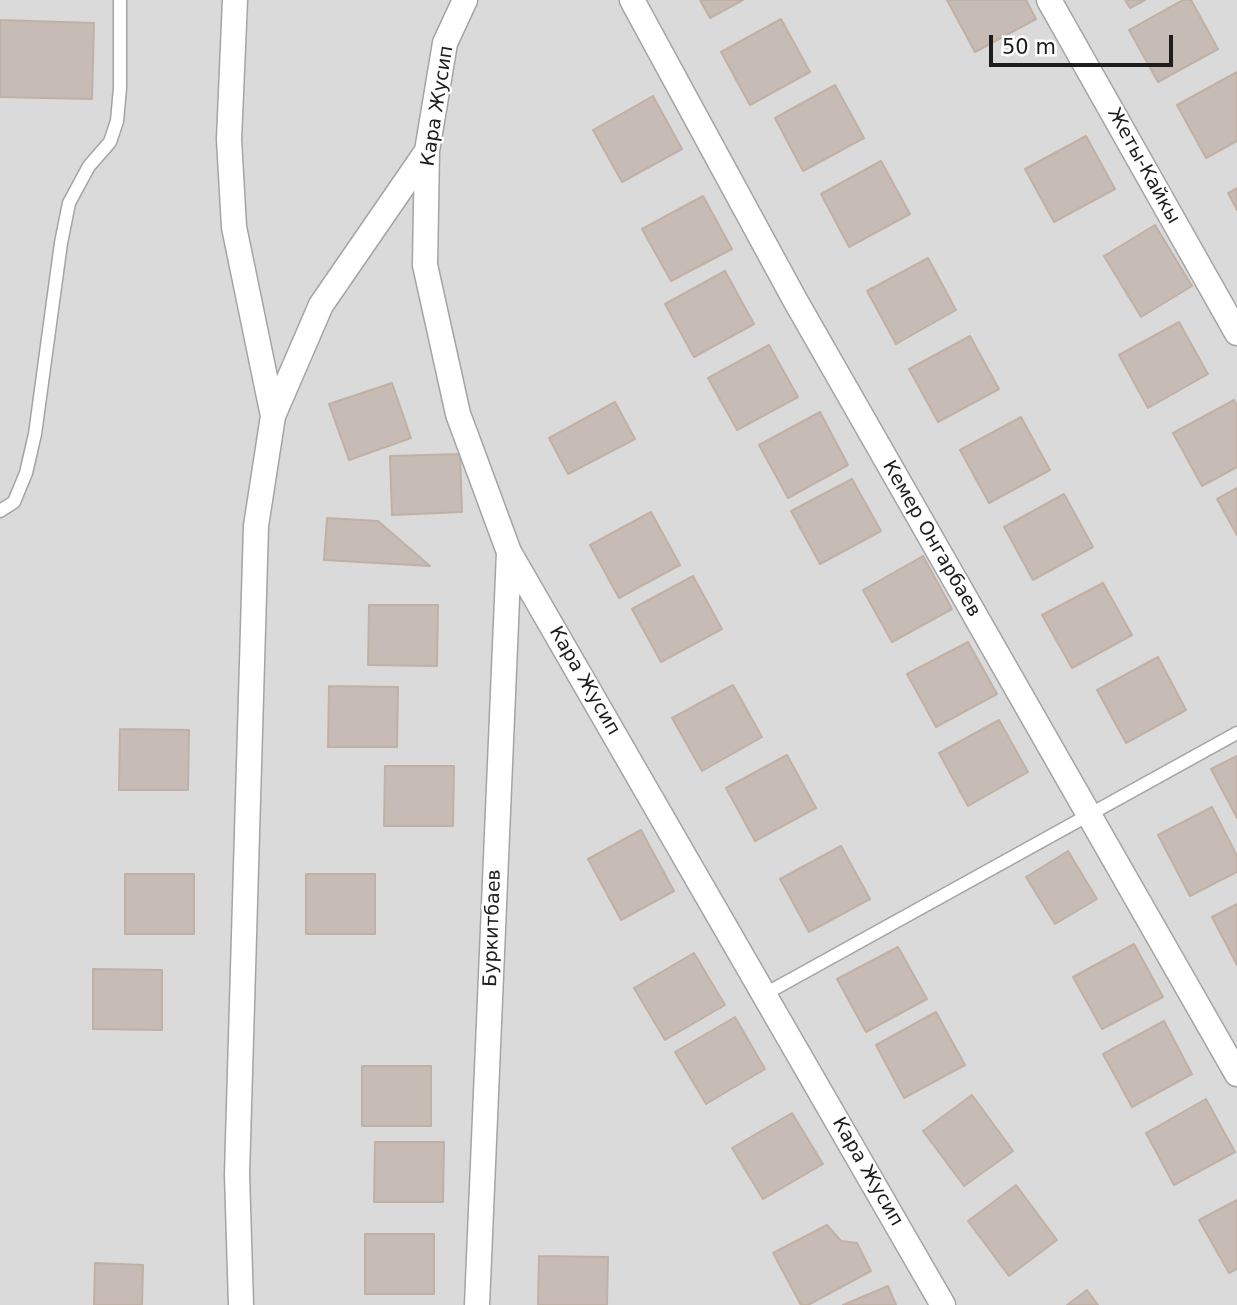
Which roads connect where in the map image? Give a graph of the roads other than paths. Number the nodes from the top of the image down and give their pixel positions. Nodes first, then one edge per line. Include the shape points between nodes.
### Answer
1 (120, 0) edge
2 (235, 0) edge
3 (465, 0) edge
4 (632, 0) edge
5 (1049, 0) edge
6 (427, 151) junction
7 (1237, 333) edge
8 (273, 416) junction
9 (0, 511) edge
10 (509, 552) junction
11 (1237, 733) edge
12 (1088, 816) junction
13 (765, 994) junction
14 (1237, 1074) edge
15 (241, 1305) edge
16 (477, 1305) edge
17 (943, 1305) edge

1 - 9 lane via 117,121 110,142 89,166 69,203 35,435 14,502
2 - 8 street via 229,139 234,227
3 - 6 street, Кара Жусип via 445,43
4 - 12 street, Кемер Онгарбаев via 795,300
5 - 7 street, Жеты-Кайкы
6 - 8 street via 321,306
6 - 10 street, Кара Жусип via 425,265 458,414
8 - 15 street via 256,526 237,1174
10 - 13 street, Кара Жусип
10 - 16 street, Буркитбаев
11 - 12 lane
12 - 13 lane
12 - 14 street, Кемер Онгарбаев
13 - 17 street, Кара Жусип

